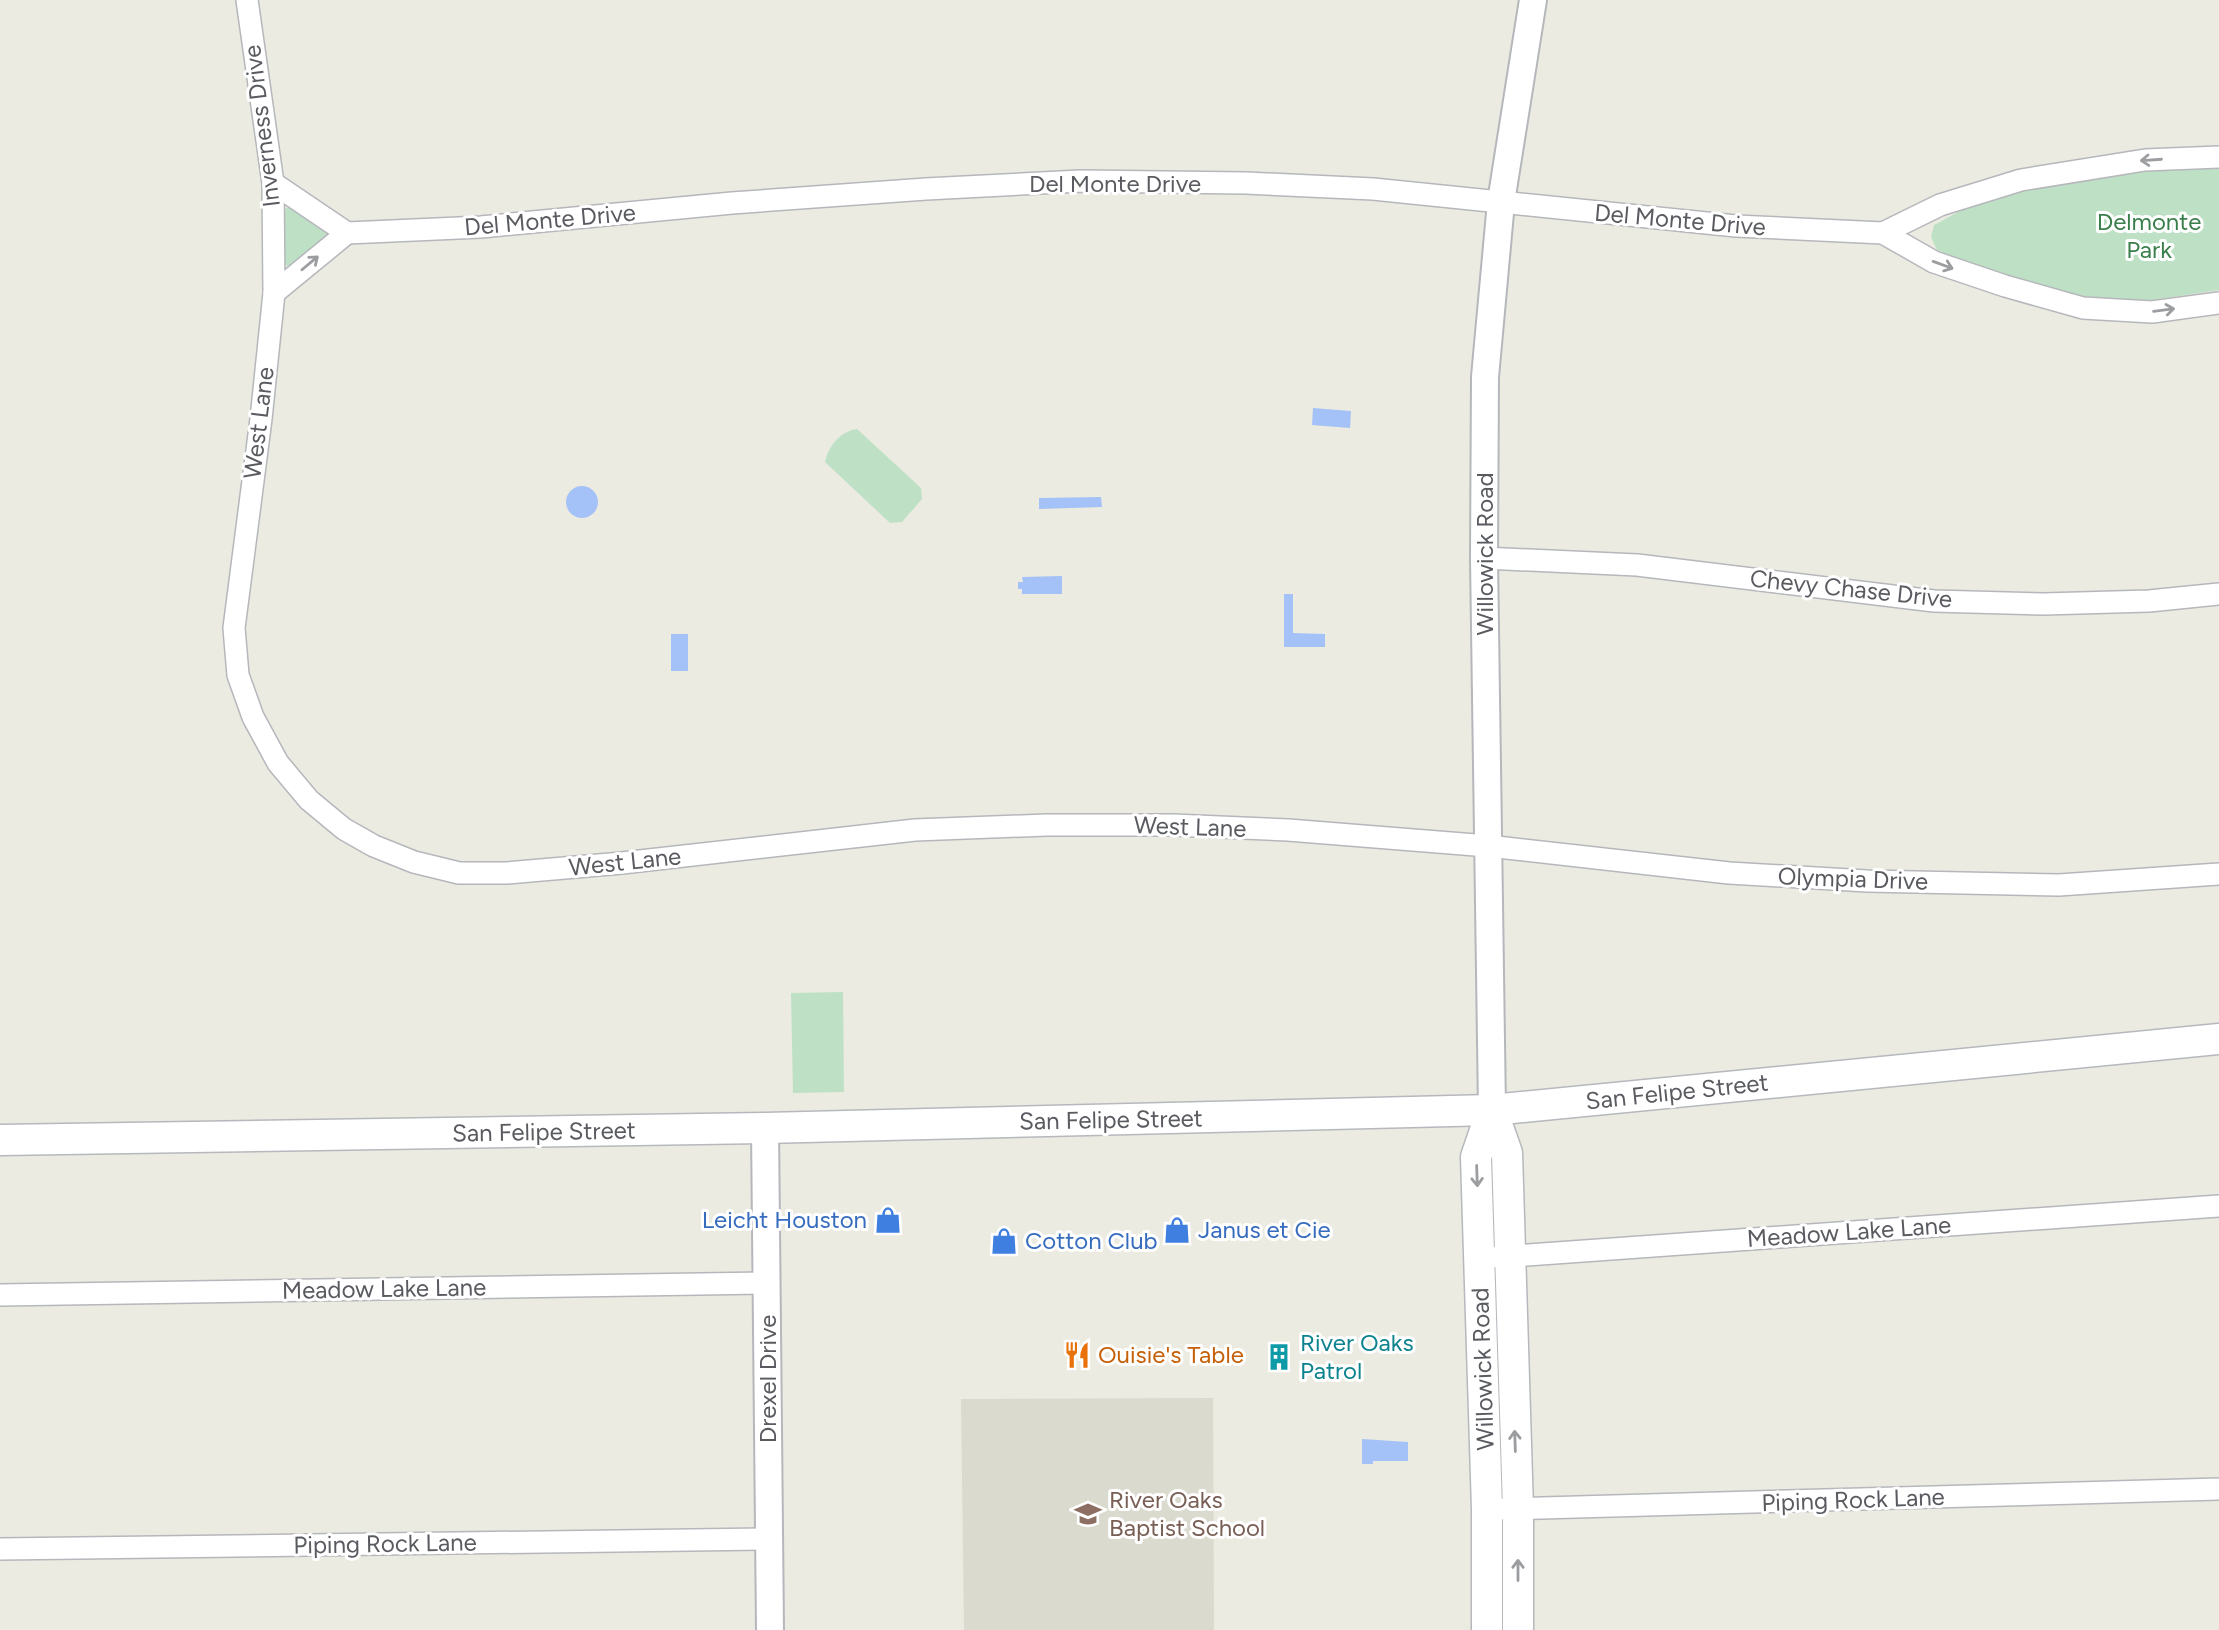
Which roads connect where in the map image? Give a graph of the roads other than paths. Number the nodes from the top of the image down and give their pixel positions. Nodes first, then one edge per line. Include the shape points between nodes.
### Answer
1 (247, 0) edge
2 (1533, 0) edge
3 (2219, 157) edge
4 (273, 183) junction
5 (1501, 202) junction
6 (347, 233) junction
7 (1883, 233) junction
8 (274, 293) junction
9 (2219, 303) edge
10 (1484, 558) junction
11 (2219, 594) edge
12 (1488, 846) junction
13 (2219, 874) edge
14 (2219, 1040) edge
15 (1492, 1110) junction
16 (765, 1128) junction
17 (0, 1140) edge
18 (2219, 1206) edge
19 (1510, 1257) junction
20 (1479, 1258) junction
21 (768, 1283) junction
22 (0, 1295) edge
23 (2219, 1489) edge
24 (1487, 1509) junction
25 (1518, 1509) junction
26 (769, 1539) junction
27 (0, 1549) edge
28 (770, 1630) edge
29 (1487, 1630) edge
30 (1518, 1630) edge

1 - 4 street, Inverness Drive
2 - 5 street, Willowick Road
3 -> 7 street, Del Monte Drive via 2145,160 2021,180 1940,205
4 - 6 street
4 - 8 street, Inverness Drive
5 - 6 street, Del Monte Drive via 1373,189 1080,181
5 - 7 street, Del Monte Drive via 1737,226
5 - 10 street, Willowick Road via 1485,377
8 -> 6 street
7 -> 9 street, Del Monte Drive via 1934,262 2083,308 2152,312
8 - 12 street, West Lane via 234,628 237,675 278,763 309,800 374,846 459,873 507,873 915,830 1046,825 1288,830
10 - 11 street, Chevy Chase Drive via 1637,565 1934,601 2044,604
10 - 12 street, Willowick Road
12 - 13 street, Olympia Drive via 1729,873 1867,881 2059,885
12 - 15 street, Willowick Road
14 - 15 main road, San Felipe Street
15 - 16 main road, San Felipe Street
15 - 19 main road, Willowick Road via 1507,1153
15 -> 20 main road, Willowick Road via 1476,1157
16 - 17 main road, San Felipe Street
16 - 21 street, Drexel Drive
18 - 19 street, Meadow Lake Lane
19 - 20 street, Meadow Lake Lane
25 -> 19 main road, Willowick Road
20 - 24 main road, Willowick Road
21 - 22 street, Meadow Lake Lane
21 - 26 street, Drexel Drive
23 - 25 street, Piping Rock Lane
24 - 25 street, Piping Rock Lane
24 - 29 main road, Willowick Road
30 -> 25 main road, Willowick Road
26 - 27 street, Piping Rock Lane
26 - 28 street, Drexel Drive

